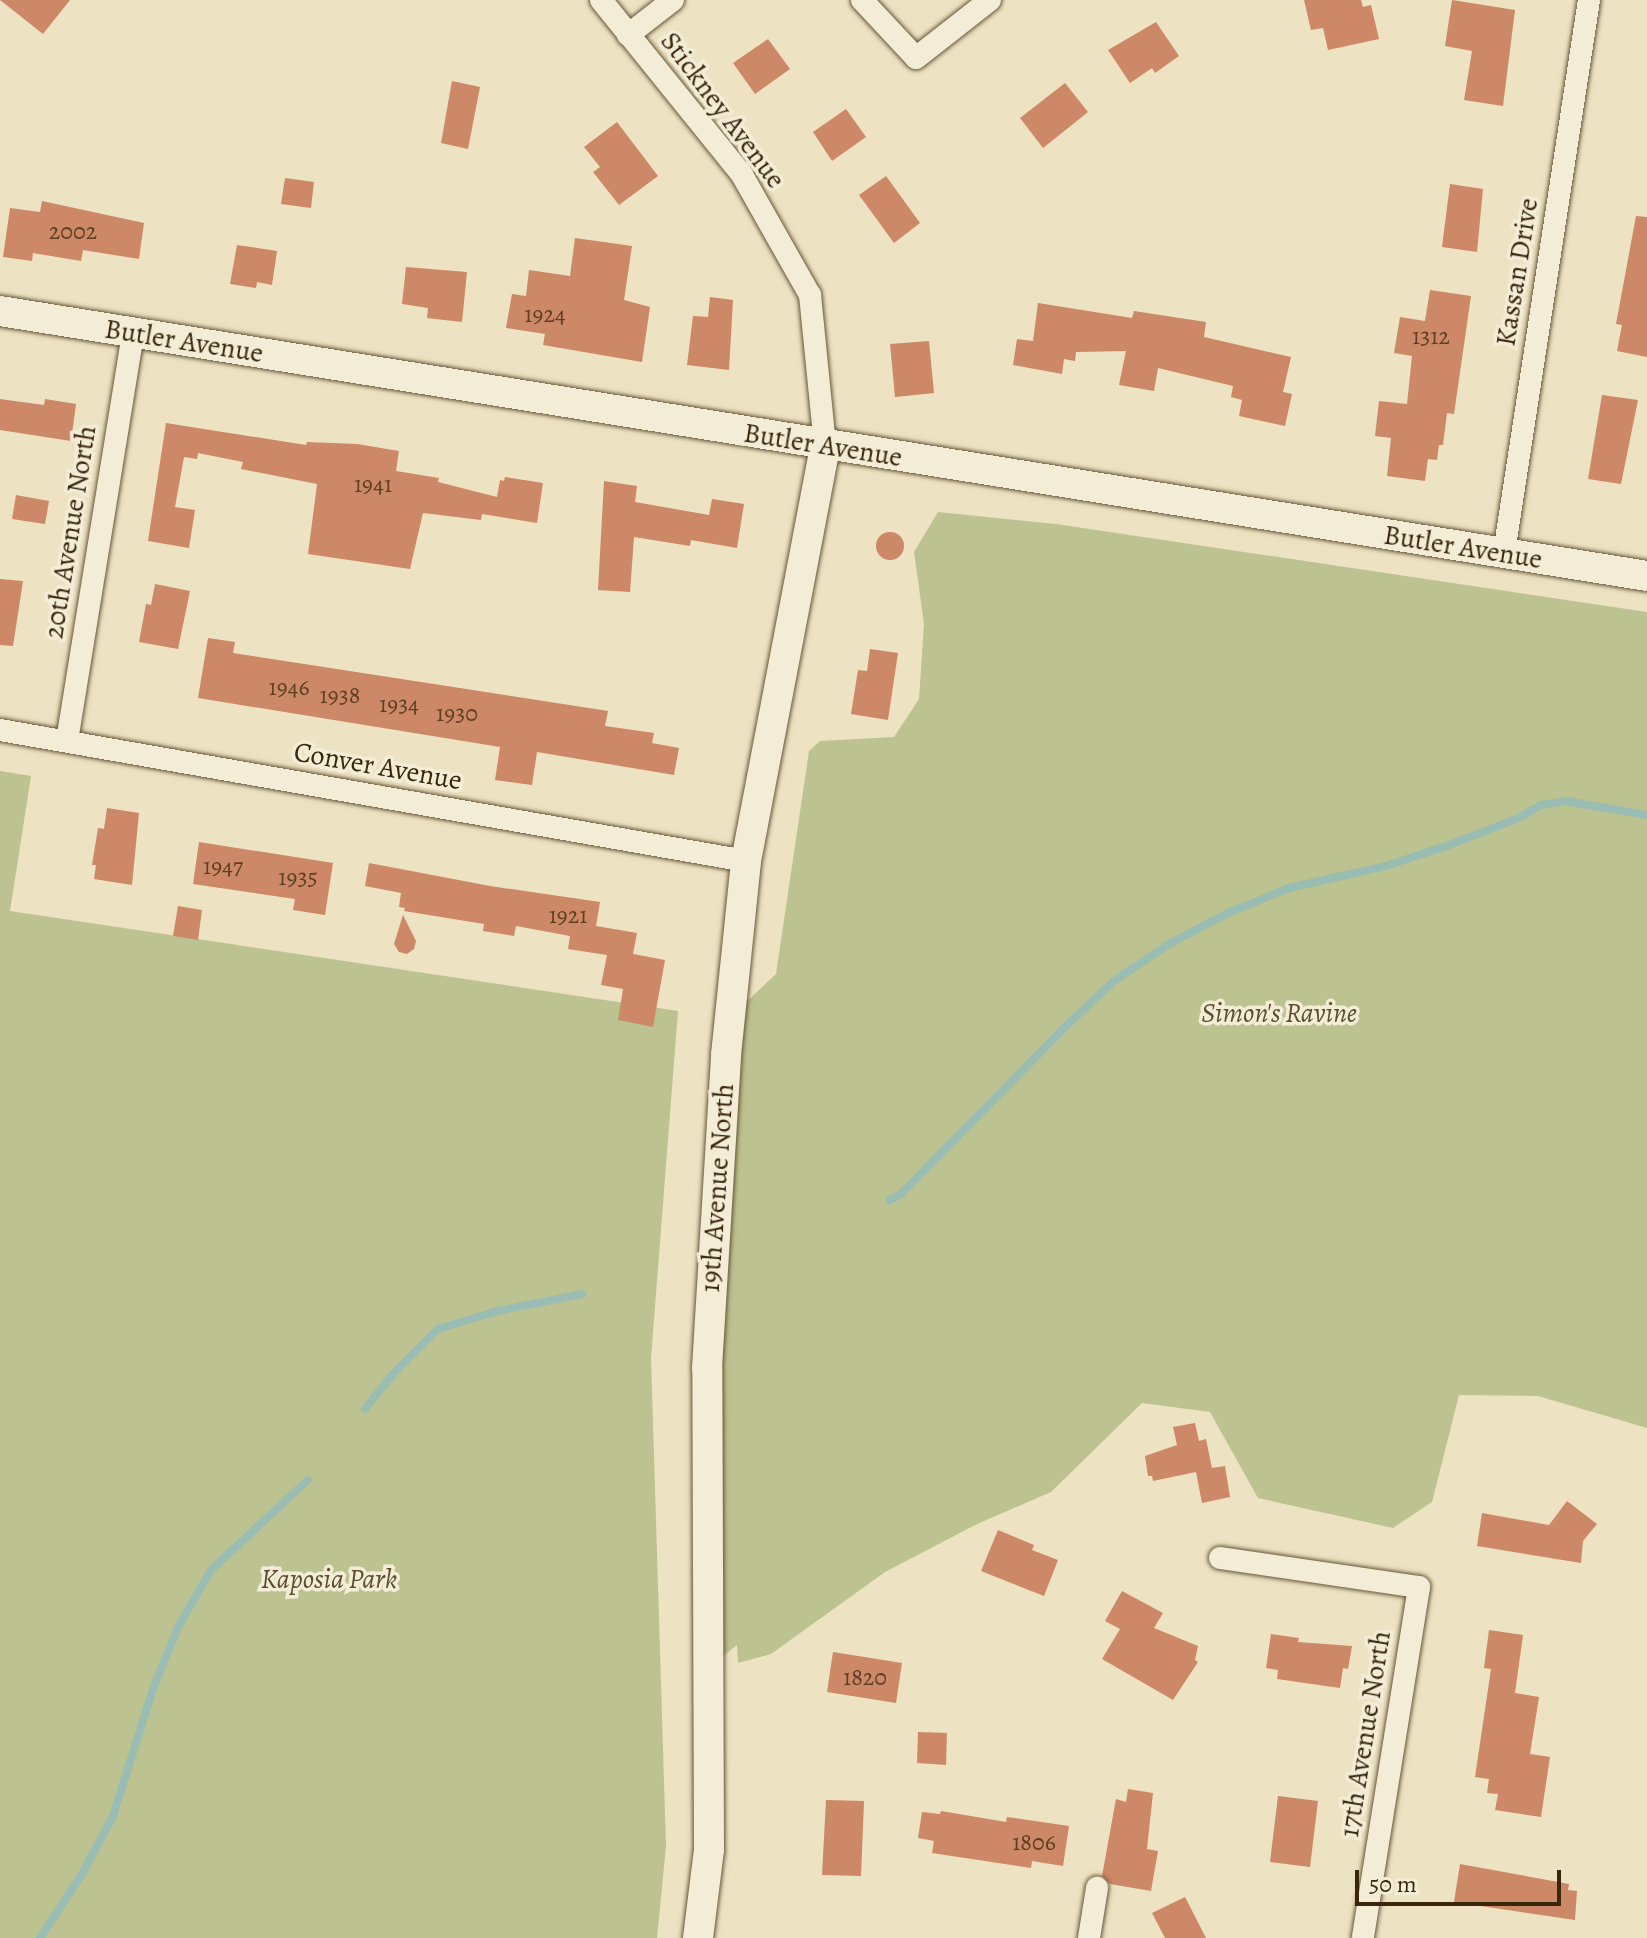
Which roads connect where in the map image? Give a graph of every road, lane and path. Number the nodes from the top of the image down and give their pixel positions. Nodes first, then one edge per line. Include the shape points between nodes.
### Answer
1 (601, 0) edge
2 (673, 0) edge
3 (862, 0) edge
4 (990, 0) edge
5 (1589, 0) edge
6 (628, 35) junction
7 (0, 311) edge
8 (133, 332) junction
9 (825, 446) junction
10 (1504, 553) junction
11 (1647, 576) edge
12 (0, 730) edge
13 (67, 741) junction
14 (746, 861) junction
15 (1220, 1558) dead end
16 (1097, 1888) dead end
17 (698, 1938) edge
18 (1089, 1938) edge
19 (1363, 1938) edge

1 - 6 street, Stickney Avenue
2 - 6 street
3 - 4 street via 916,58
5 - 10 street, Kassan Drive
6 - 9 street, Stickney Avenue via 742,175 810,295
7 - 8 street, Butler Avenue
8 - 9 street, Butler Avenue
8 - 13 street, 20th Avenue North
9 - 10 street, Butler Avenue
9 - 14 street, 19th Avenue North
10 - 11 street, Butler Avenue
12 - 13 street, Conver Avenue
13 - 14 street, Conver Avenue
14 - 17 street, 19th Avenue North via 726,1055 707,1368 709,1850
15 - 19 street, 17th Avenue North via 1419,1587
16 - 18 street

